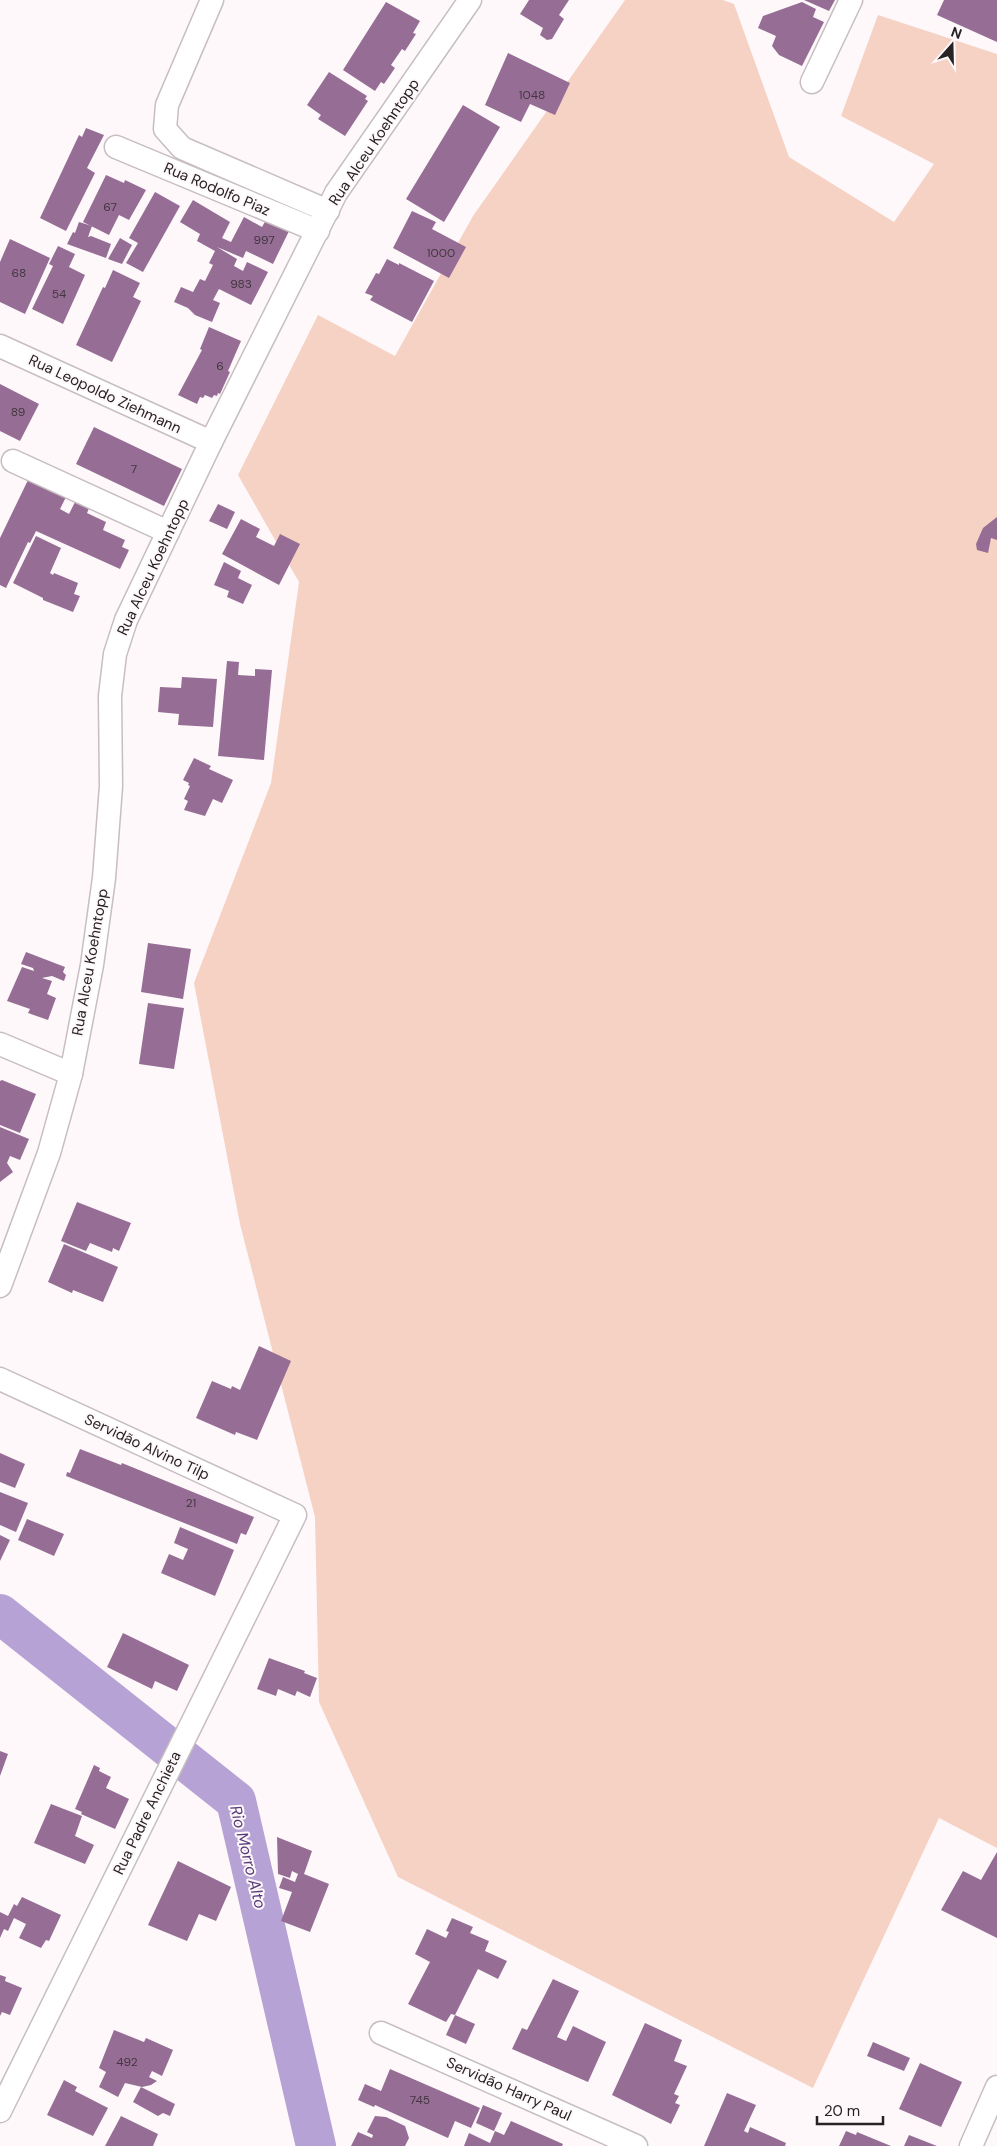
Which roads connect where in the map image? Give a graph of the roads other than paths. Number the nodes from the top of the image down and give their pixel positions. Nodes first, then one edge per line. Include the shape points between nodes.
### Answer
1 (212, 0) edge
2 (470, 0) edge
3 (851, 0) edge
4 (812, 82) dead end
5 (116, 147) dead end
6 (323, 221) junction
7 (0, 346) edge
8 (211, 442) junction
9 (13, 461) dead end
10 (168, 532) junction
11 (0, 1044) edge
12 (71, 1074) junction
13 (0, 1286) edge
14 (0, 1379) edge
15 (295, 1515) joint
16 (381, 2032) dead end
17 (997, 2087) edge
18 (0, 2111) edge
19 (596, 2138) edge
20 (636, 2146) edge
21 (971, 2146) edge

1 - 6 street via 167,104 166,129 182,148
2 - 6 street, Rua Alceu Koehntopp via 336,193
3 - 4 street
5 - 6 street, Rua Rodolfo Piaz
6 - 8 street, Rua Alceu Koehntopp
7 - 8 street, Rua Leopoldo Ziehmann
8 - 10 street, Rua Alceu Koehntopp
9 - 10 street
10 - 12 street, Rua Alceu Koehntopp via 126,620 114,654 110,696 111,786 104,878 92,965
11 - 12 street
12 - 13 street, Rua Alceu Koehntopp via 49,1153
14 - 15 street, Servidão Alvino Tilp
15 - 18 street, Rua Padre Anchieta
16 - 19 street, Servidão Harry Paul
17 - 21 street
19 - 20 street, Servidão Harry Paul

